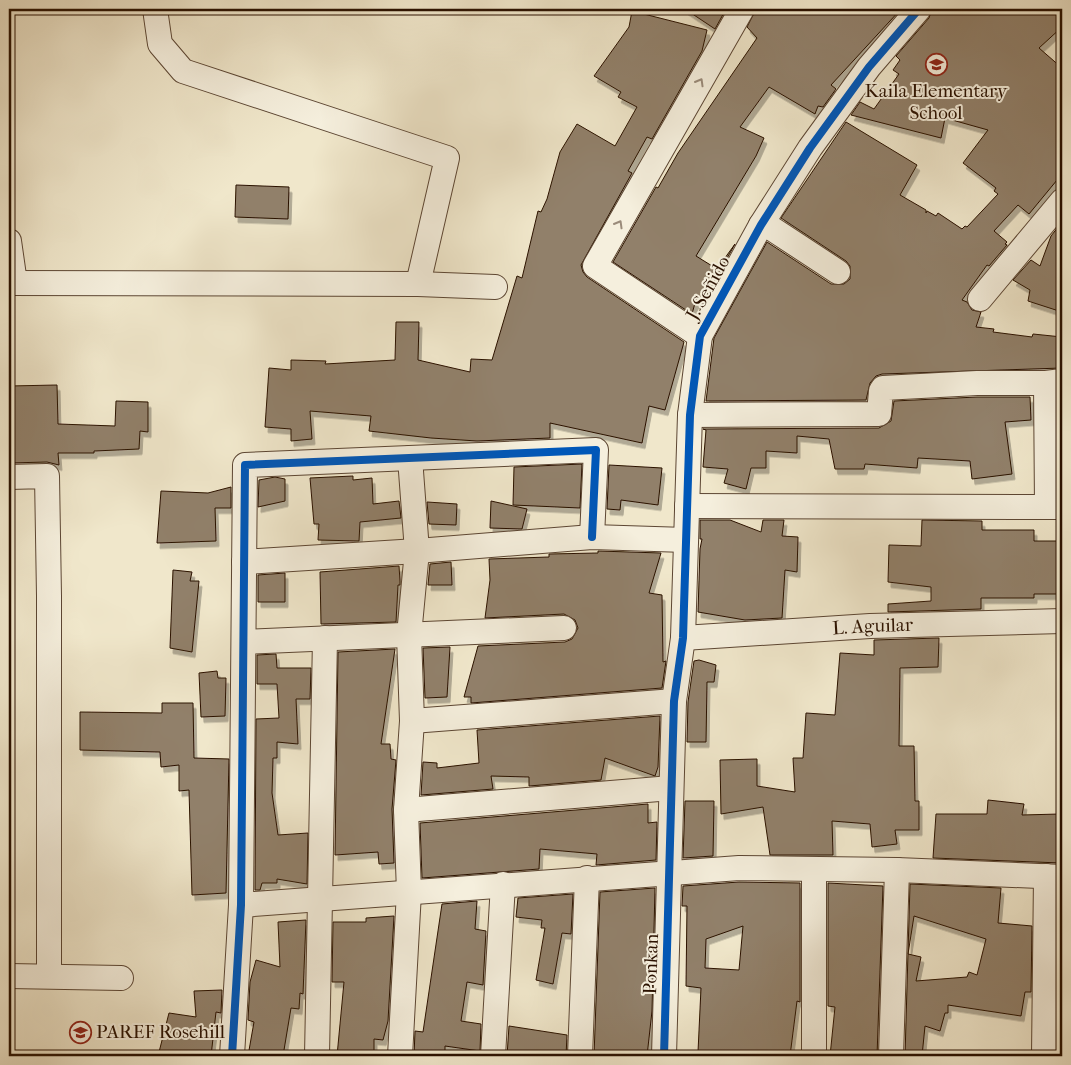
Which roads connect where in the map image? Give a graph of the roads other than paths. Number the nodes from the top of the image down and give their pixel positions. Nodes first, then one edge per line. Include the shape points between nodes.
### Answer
1 (155, 9) edge
2 (742, 9) edge
3 (919, 9) edge
4 (1062, 201) edge
5 (761, 225) junction
6 (9, 241) edge
7 (838, 272) dead end
8 (12, 283) edge
9 (418, 284) junction
10 (495, 287) dead end
11 (980, 299) dead end
12 (700, 336) junction
13 (1054, 382) edge
14 (690, 415) junction
15 (410, 458) junction
16 (9, 477) edge
17 (687, 506) junction
18 (1054, 507) edge
19 (592, 536) junction
20 (686, 540) junction
21 (417, 551) junction
22 (244, 562) junction
23 (1062, 621) edge
24 (564, 628) dead end
25 (409, 635) junction
26 (324, 638) junction
27 (683, 638) junction
28 (245, 642) junction
29 (674, 701) junction
30 (412, 721) junction
31 (671, 788) junction
32 (406, 810) junction
33 (814, 868) junction
34 (897, 870) junction
35 (669, 872) junction
36 (1054, 877) edge
37 (587, 878) junction
38 (503, 884) junction
39 (409, 892) junction
40 (320, 898) junction
41 (241, 905) junction
42 (9, 976) edge
43 (49, 976) junction
44 (120, 978) dead end
45 (232, 1056) edge
46 (317, 1056) edge
47 (400, 1056) edge
48 (493, 1056) edge
49 (580, 1056) edge
50 (664, 1056) edge
51 (814, 1056) edge
52 (891, 1056) edge
53 (1044, 1056) edge

1 - 9 street via 160,44 183,71 446,158
12 -> 2 street via 595,266
3 - 5 street, J. Señido via 869,67 810,148
4 - 11 street
5 - 7 street via 768,226
5 - 12 street, J. Señido
6 - 8 street
8 - 9 street
9 - 10 street
12 - 14 street, J. Señido
13 - 14 street via 883,388 880,391 879,414
13 - 18 street
14 - 17 street, J. Señido
15 - 19 street via 596,450
15 - 21 street
15 - 22 street via 245,465
16 - 43 street via 47,476
17 - 18 street
17 - 20 street, J. Señido
19 - 20 street
19 - 21 street
20 - 27 street, J. Señido
21 - 22 street
21 - 25 street
22 - 28 street
23 - 27 street, L. Aguilar via 870,626
24 - 25 street
25 - 26 street
25 - 30 street
26 - 28 street
26 - 40 street
27 - 29 street, J. Señido
28 - 41 street
29 - 30 street
29 - 31 street, J. Señido
30 - 32 street
31 - 32 street
31 - 35 street, Ponkan
32 - 39 street
33 - 34 street
33 - 35 street
33 - 51 street
34 - 36 street
34 - 52 street
35 - 37 street
35 - 50 street, Ponkan
36 - 53 street
37 - 38 street
37 - 49 street
38 - 39 street
38 - 48 street
39 - 40 street
39 - 47 street
40 - 41 street
40 - 46 street
41 - 45 street
42 - 43 street
43 - 44 street

